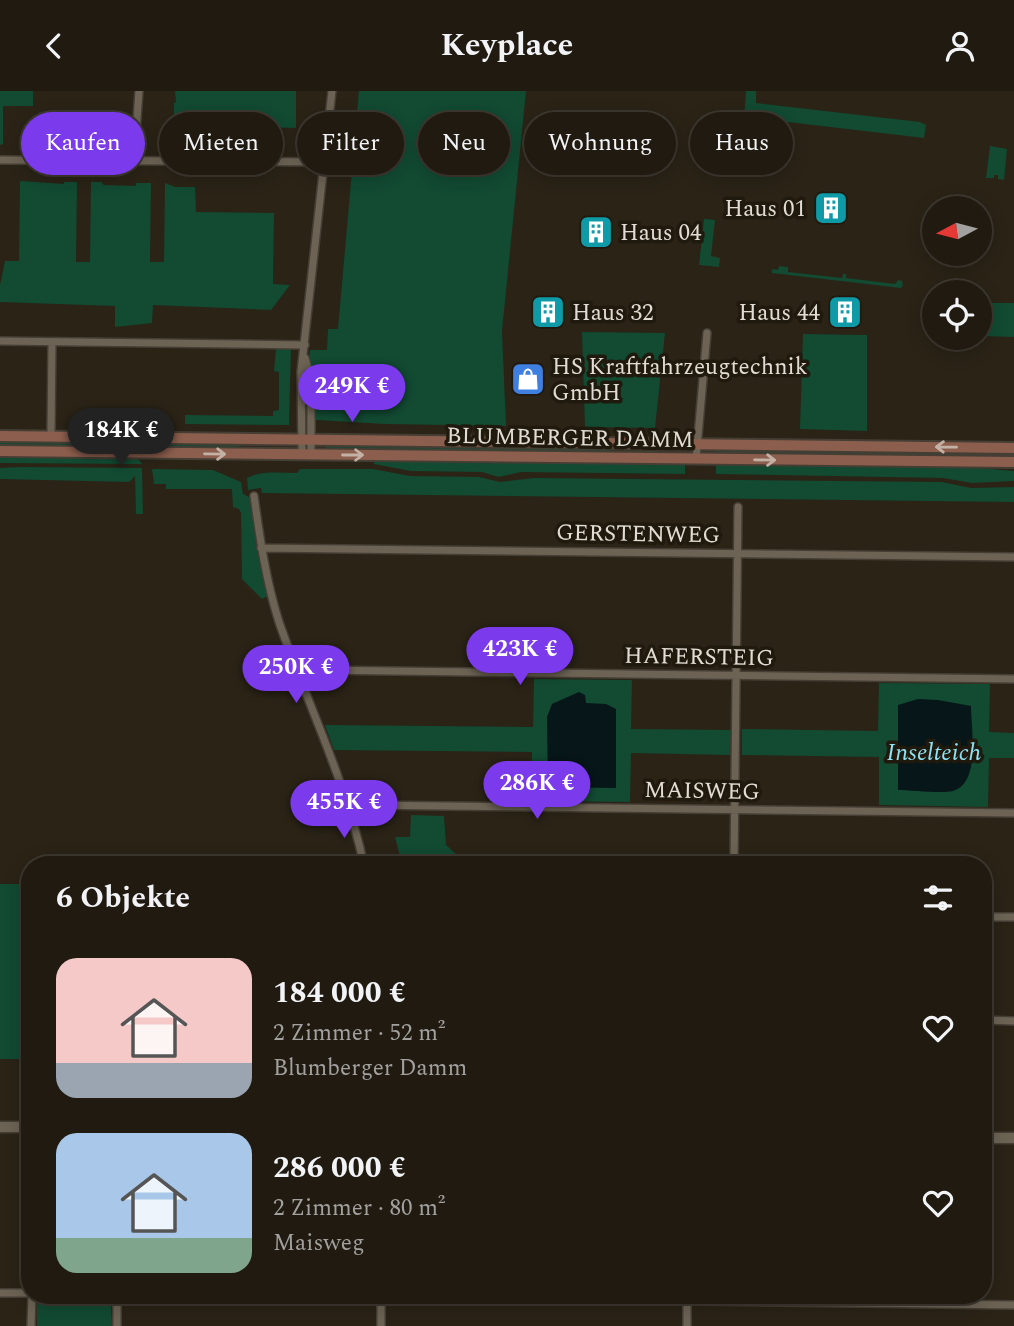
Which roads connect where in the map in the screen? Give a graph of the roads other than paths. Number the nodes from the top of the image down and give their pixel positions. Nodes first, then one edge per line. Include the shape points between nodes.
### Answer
1 (139, 91) edge
2 (332, 91) edge
3 (138, 112) edge
4 (330, 112) edge
5 (0, 160) edge
6 (21, 160) edge
7 (145, 161) edge
8 (297, 162) edge
9 (324, 175) edge
10 (708, 333) dead end
11 (0, 341) edge
12 (52, 342) junction
13 (305, 345) junction
14 (51, 435) junction
15 (0, 436) edge
16 (306, 439) junction
17 (696, 443) junction
18 (1014, 448) edge
19 (0, 451) edge
20 (306, 455) junction
21 (696, 459) junction
22 (1014, 462) edge
23 (254, 496) dead end
24 (738, 507) dead end
25 (261, 548) junction
26 (738, 553) junction
27 (1014, 557) edge
28 (299, 673) junction
29 (737, 675) junction
30 (1014, 679) edge
31 (349, 808) junction
32 (735, 809) junction
33 (1014, 813) edge
34 (362, 856) edge
35 (734, 856) edge
36 (992, 917) edge
37 (1014, 917) edge
38 (992, 1020) edge
39 (1014, 1021) edge
40 (0, 1126) edge
41 (21, 1127) edge
42 (992, 1138) edge
43 (1014, 1138) edge
44 (0, 1293) edge
45 (21, 1294) edge
46 (31, 1304) edge
47 (117, 1304) edge
48 (381, 1304) edge
49 (687, 1304) edge
50 (967, 1304) edge
51 (1014, 1305) edge
52 (31, 1326) edge
53 (117, 1326) edge
54 (380, 1326) edge
55 (687, 1326) edge

1 - 3 street
2 - 4 street
5 - 6 street
7 - 8 street
9 - 13 street
10 - 17 street
11 - 12 street
12 - 13 street
12 - 14 street
13 - 16 street via 311,379
14 - 15 main road, BLUMBERGER DAMM
14 - 16 main road, BLUMBERGER DAMM
16 - 17 main road, BLUMBERGER DAMM
16 - 20 street
18 -> 17 main road, BLUMBERGER DAMM
17 - 21 street
19 -> 20 main road, BLUMBERGER DAMM
20 -> 21 main road, BLUMBERGER DAMM
21 -> 22 main road, BLUMBERGER DAMM
23 - 25 street
24 - 26 street
25 - 26 street, GERSTENWEG
25 - 28 street via 279,621
26 - 27 street, GERSTENWEG
26 - 29 street
28 - 29 street, HAFERSTEIG
28 - 31 street
29 - 30 street, HAFERSTEIG
29 - 32 street
31 - 32 street, MAISWEG
31 - 34 street
32 - 33 street, MAISWEG
32 - 35 street
36 - 37 street
38 - 39 street
40 - 41 street
42 - 43 street
44 - 45 street
46 - 52 street
47 - 53 street
48 - 54 street
49 - 55 street
50 - 51 street

